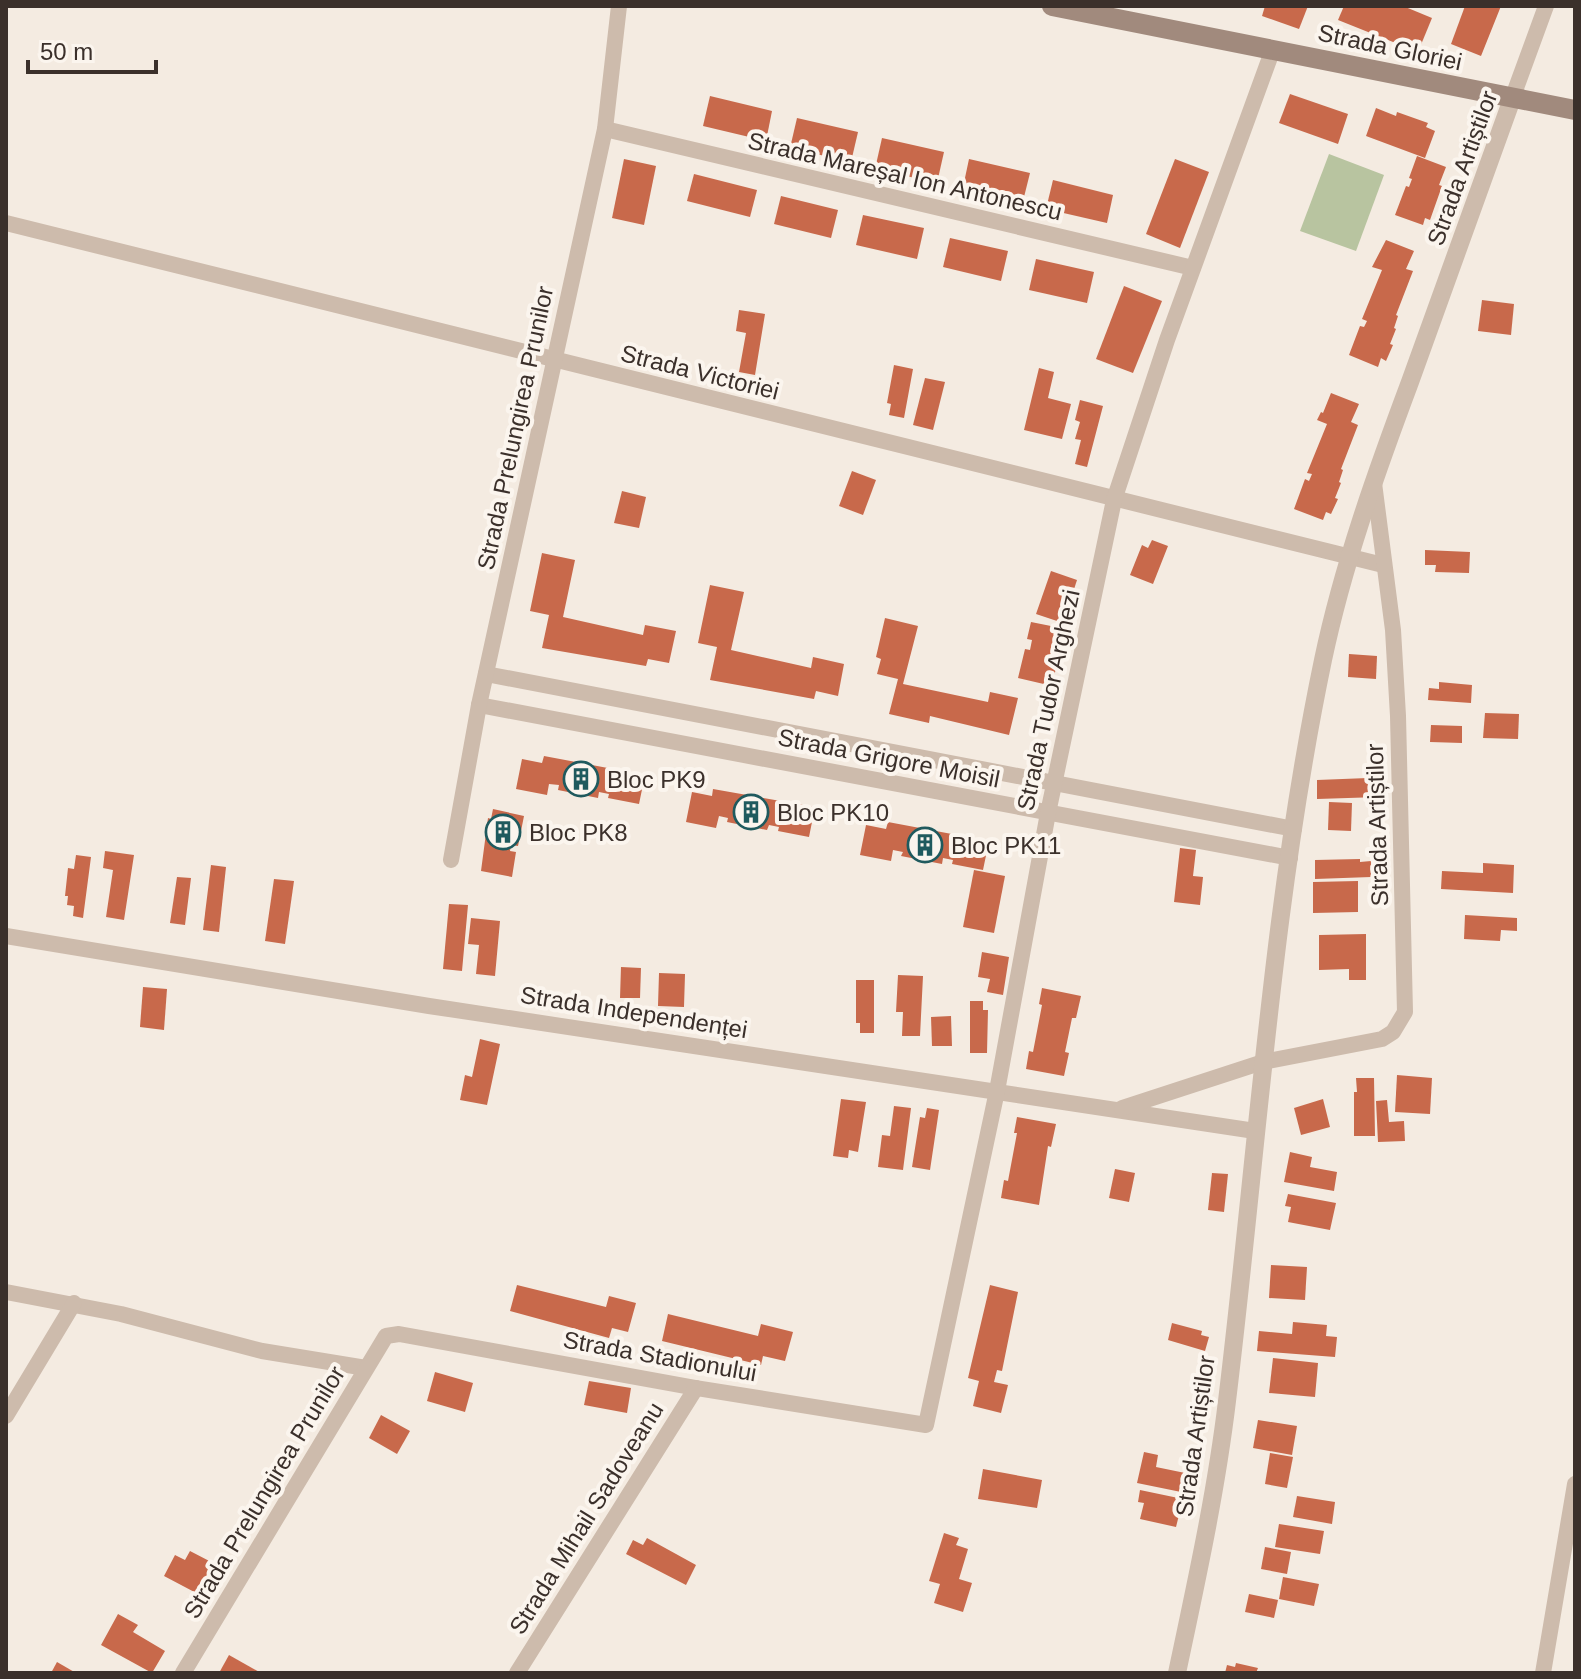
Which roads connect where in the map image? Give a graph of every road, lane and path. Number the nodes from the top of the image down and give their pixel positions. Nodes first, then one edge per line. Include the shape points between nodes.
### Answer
1 (619, 6) edge
2 (1052, 6) edge
3 (1546, 6) edge
4 (1273, 49) junction
5 (1512, 99) junction
6 (1575, 110) edge
7 (605, 129) junction
8 (6, 223) edge
9 (1193, 268) junction
10 (555, 360) junction
11 (1373, 481) junction
12 (1114, 500) junction
13 (1349, 557) junction
14 (1383, 565) junction
15 (486, 674) junction
16 (479, 705) junction
17 (1054, 782) junction
18 (1048, 813) junction
19 (1294, 829) junction
20 (1290, 858) junction
21 (451, 860) dead end
22 (6, 936) edge
23 (1263, 1062) junction
24 (997, 1091) junction
25 (1118, 1110) junction
26 (1255, 1131) junction
27 (6, 1292) edge
28 (74, 1303) junction
29 (386, 1336) joint
30 (366, 1368) junction
31 (696, 1388) junction
32 (6, 1416) edge
33 (926, 1425) joint
34 (1575, 1484) edge
35 (1570, 1541) edge
36 (183, 1673) edge
37 (517, 1673) edge
38 (1177, 1673) edge
39 (1543, 1673) edge

1 - 7 street, Strada Prelungirea Prunilor
2 - 4 main road, Strada Gloriei
3 - 5 street, Strada Artiștilor
4 - 5 main road, Strada Gloriei
4 - 9 street, Strada Tudor Arghezi
5 - 6 main road, Strada Gloriei
5 - 11 street, Strada Artiștilor
7 - 9 street, Strada Mareșal Ion Antonescu
7 - 10 street, Strada Prelungirea Prunilor
8 - 10 street, Strada Victoriei
9 - 12 street, Strada Tudor Arghezi
10 - 12 street, Strada Victoriei
10 - 15 street, Strada Prelungirea Prunilor
11 - 13 street, Strada Artiștilor
11 - 14 street, Strada Artiștilor
12 - 13 street, Strada Victoriei
12 - 17 street, Strada Tudor Arghezi
13 - 14 street, Strada Victoriei
13 - 19 street, Strada Artiștilor via 1323,658
14 - 23 street, Strada Artiștilor via 1398,716 1405,1012 1382,1039
15 - 16 street, Strada Prelungirea Prunilor
15 - 17 street, Strada Grigore Moisil
16 - 18 street, Strada Grigore Moisil
16 - 21 street, Strada Prelungirea Prunilor
17 - 18 street, Strada Tudor Arghezi
17 - 19 street, Strada Grigore Moisil
18 - 20 street, Strada Grigore Moisil
18 - 24 street, Strada Tudor Arghezi
19 - 20 street, Strada Artiștilor
20 - 23 street, Strada Artiștilor
22 - 24 street, Strada Independenței
23 - 25 street
23 - 26 street, Strada Artiștilor
24 - 25 street, Strada Independenței
24 - 33 street, Strada Tudor Arghezi
25 - 26 street, Strada Independenței
26 - 38 street, Strada Artiștilor via 1226,1404
27 - 28 street
28 - 30 street via 262,1351
28 - 32 street
29 - 30 street, Strada Prelungirea Prunilor
29 - 31 street, Strada Stadionului via 399,1334
30 - 36 street, Strada Prelungirea Prunilor
31 - 33 street, Strada Stadionului
31 - 37 street, Strada Mihail Sadoveanu
34 - 35 street
35 - 39 street

